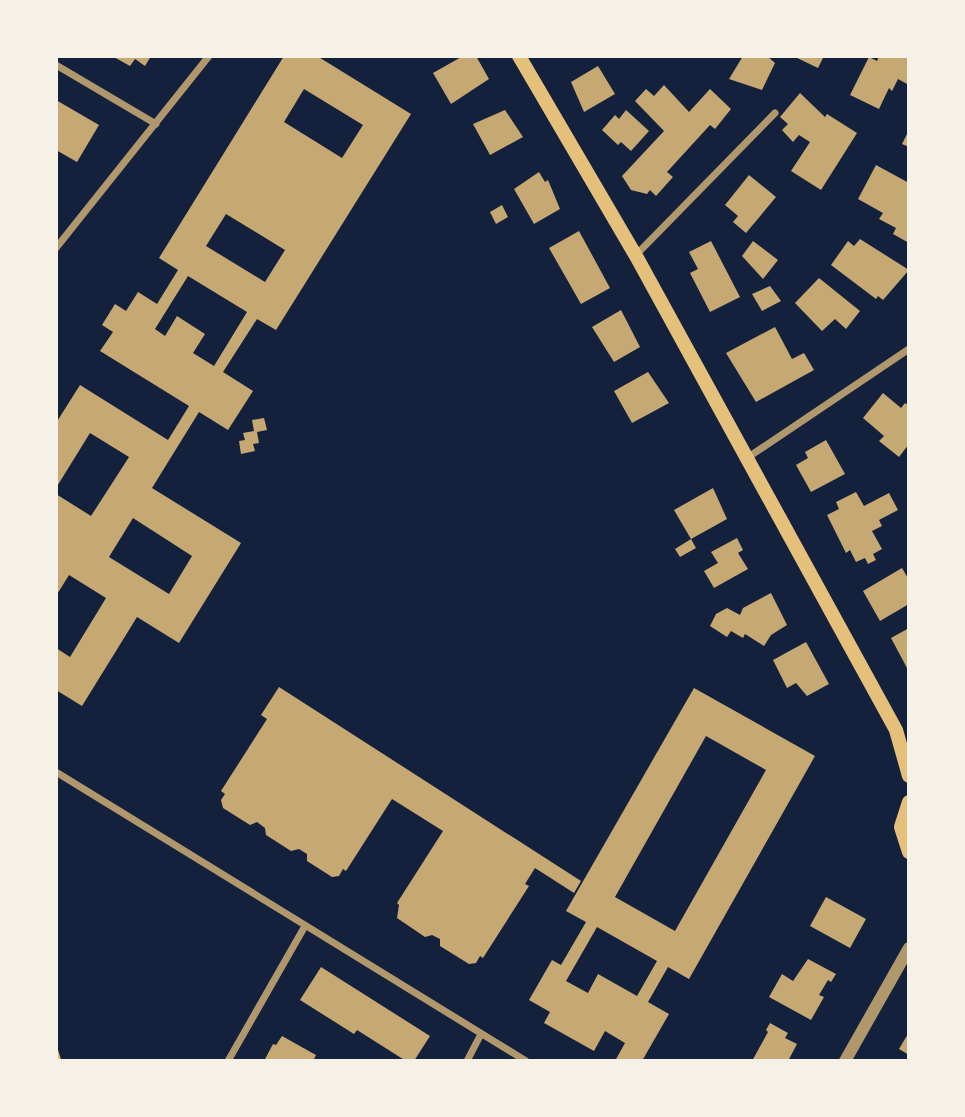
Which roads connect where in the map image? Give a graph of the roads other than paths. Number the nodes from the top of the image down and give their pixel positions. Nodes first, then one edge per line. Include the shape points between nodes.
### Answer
1 (209, 56) edge
2 (519, 56) edge
3 (56, 65) edge
4 (775, 113) dead end
5 (156, 124) junction
6 (56, 248) edge
7 (636, 256) junction
8 (909, 349) edge
9 (746, 459) junction
10 (896, 730) junction
11 (909, 743) edge
12 (56, 772) edge
13 (909, 776) edge
14 (908, 801) edge
15 (909, 852) edge
16 (305, 926) junction
17 (909, 948) edge
18 (481, 1034) junction
19 (228, 1061) edge
20 (467, 1061) edge
21 (526, 1061) edge
22 (845, 1061) edge

1 - 5 street
2 - 7 main road
3 - 5 street
4 - 7 street
5 - 6 street
7 - 9 main road
8 - 9 street
9 - 10 main road
10 - 11 main road
10 - 13 main road
12 - 16 street
14 - 15 main road via 901,827
16 - 18 street
16 - 19 street
17 - 22 street
18 - 20 street
18 - 21 street

